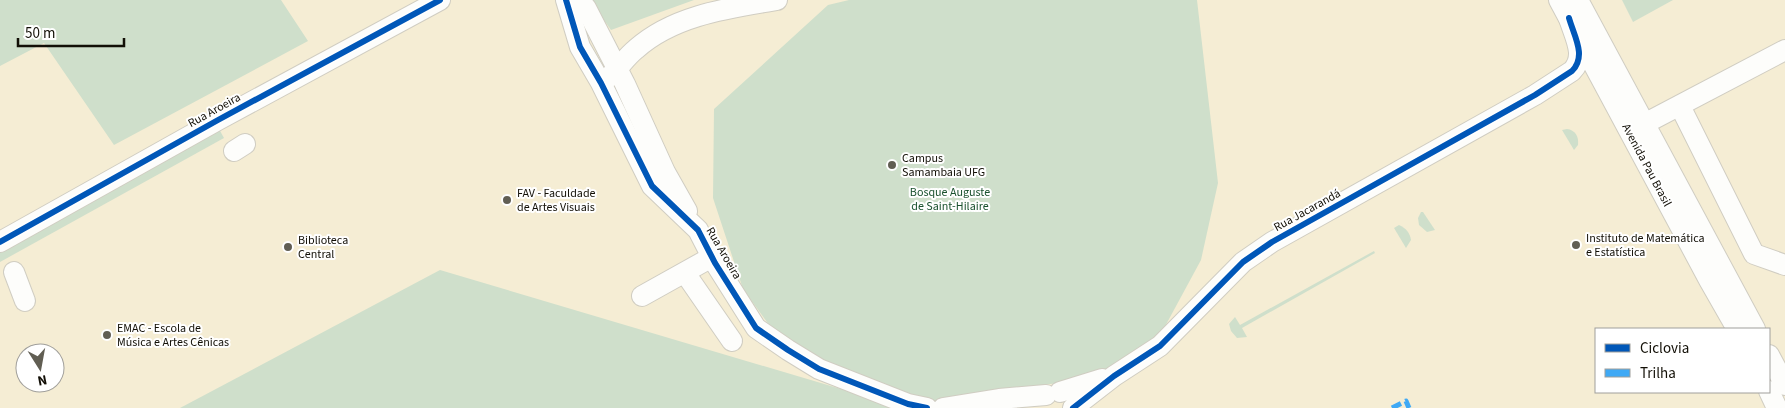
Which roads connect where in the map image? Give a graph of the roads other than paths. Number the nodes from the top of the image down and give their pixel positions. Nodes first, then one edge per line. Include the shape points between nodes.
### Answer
1 (440, 0) edge
2 (566, 0) edge
3 (578, 0) edge
4 (777, 0) edge
5 (1559, 0) edge
6 (1578, 0) edge
7 (1569, 18) junction
8 (1785, 50) edge
9 (617, 69) junction
10 (601, 84) junction
11 (1604, 84) junction
12 (1535, 95) junction
13 (1680, 106) junction
14 (1644, 124) junction
15 (698, 230) junction
16 (0, 242) edge
17 (712, 258) junction
18 (1785, 265) edge
19 (14, 272) dead end
20 (685, 273) junction
21 (642, 296) dead end
22 (25, 301) dead end
23 (1736, 328) edge
24 (1754, 328) edge
25 (732, 341) dead end
26 (1770, 357) edge
27 (1114, 376) junction
28 (1785, 385) edge
29 (1770, 393) edge
30 (1044, 401) edge
31 (927, 408) edge
32 (943, 408) edge
33 (1072, 408) edge
34 (1778, 408) edge

1 - 16 street, Rua Aroeira
2 - 10 street, Rua Aroeira via 580,47
3 - 9 street via 586,8
4 - 9 street via 689,19 659,32
5 - 7 street, Avenida Pau Brasil
6 - 14 street, Avenida Pau Brasil
7 - 11 street, Avenida Pau Brasil
7 - 12 street via 1579,50 1579,63
8 - 13 street
9 - 10 street
9 - 15 street via 664,172
10 - 15 street, Rua Aroeira via 652,186
11 - 12 street via 1593,76 1584,75
11 - 23 street, Avenida Pau Brasil
12 - 27 street, Rua Jacarandá via 1272,242 1243,262 1160,346
13 - 14 street
13 - 18 street via 1754,254
14 - 24 street, Avenida Pau Brasil
15 - 17 street, Rua Aroeira
17 - 20 street
17 - 31 street, Rua Aroeira via 756,328 776,343 819,369
19 - 22 street
20 - 21 street
20 - 25 street
26 - 28 street
27 - 30 street
27 - 33 street
29 - 34 street
30 - 32 street via 999,399
30 - 33 street via 1069,398

